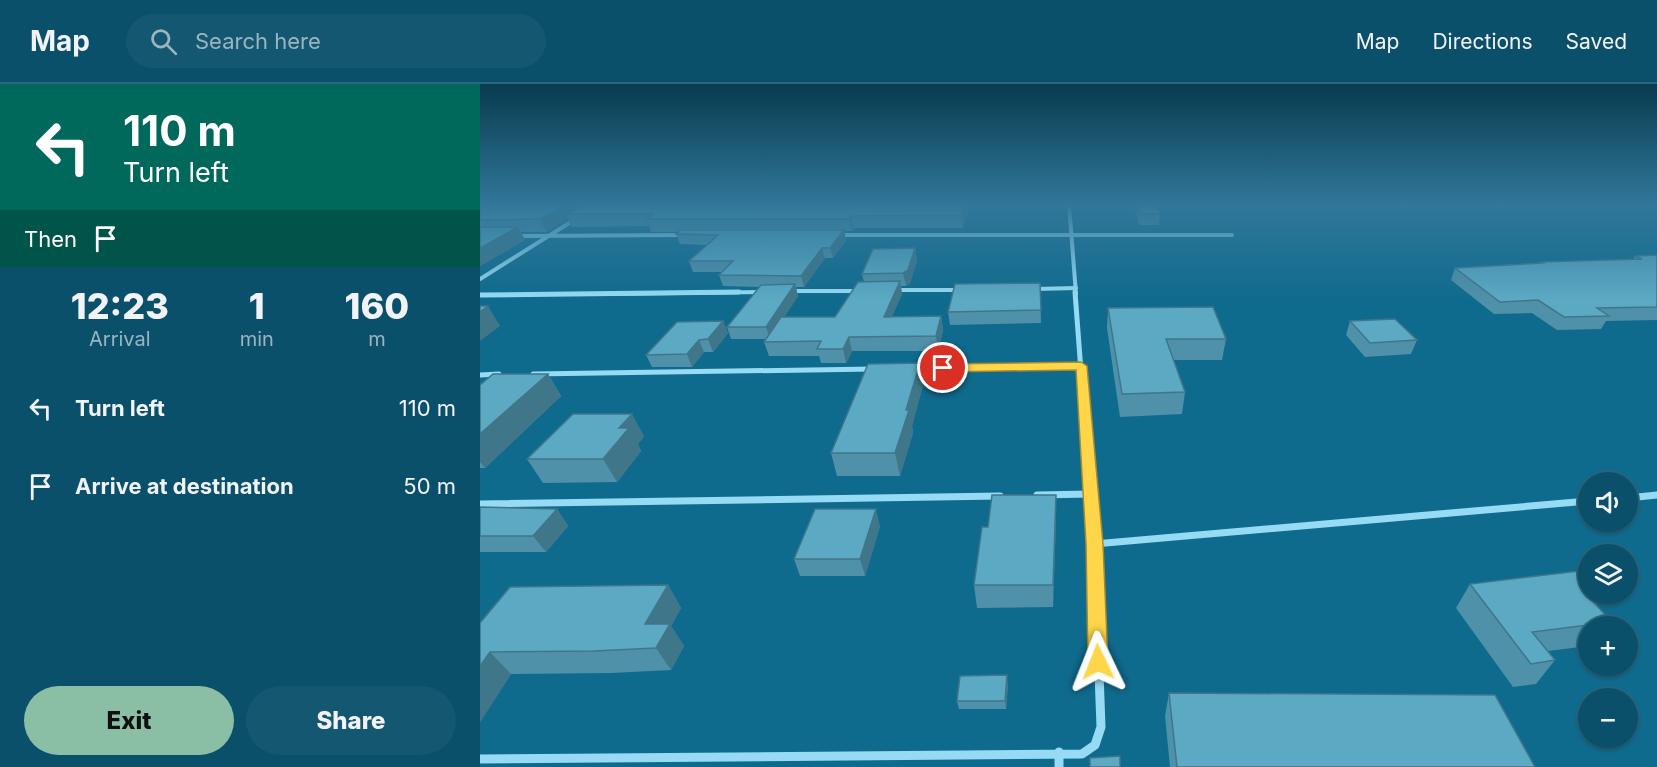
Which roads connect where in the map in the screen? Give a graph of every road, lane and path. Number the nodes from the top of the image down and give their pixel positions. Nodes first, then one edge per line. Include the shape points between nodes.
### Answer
1 (1072, 235) edge
2 (515, 236) edge
3 (519, 236) edge
4 (549, 236) edge
5 (480, 279) edge
6 (1076, 288) junction
7 (1028, 289) edge
8 (885, 290) edge
9 (968, 290) edge
10 (790, 291) edge
11 (861, 291) edge
12 (766, 292) edge
13 (480, 295) edge
14 (1081, 366) junction
15 (881, 369) edge
16 (904, 369) edge
17 (504, 374) edge
18 (527, 374) edge
19 (480, 375) edge
20 (1091, 494) junction
21 (1007, 495) edge
22 (1031, 495) edge
23 (1657, 495) edge
24 (1638, 497) edge
25 (1578, 502) edge
26 (480, 504) edge
27 (1094, 544) junction
28 (1059, 752) junction
29 (480, 759) edge
30 (1059, 767) edge

1 - 6 street
2 - 3 street
4 - 5 street
6 - 7 street
6 - 14 street
8 - 9 street
10 - 11 street
12 - 13 street
14 - 16 street
14 - 20 street
15 - 18 street
17 - 19 street
20 - 22 street
20 - 27 street
21 - 26 street
23 - 24 street
25 - 27 street
27 - 28 street via 1101,727 1095,745 1082,754
28 - 29 street
28 - 30 street

